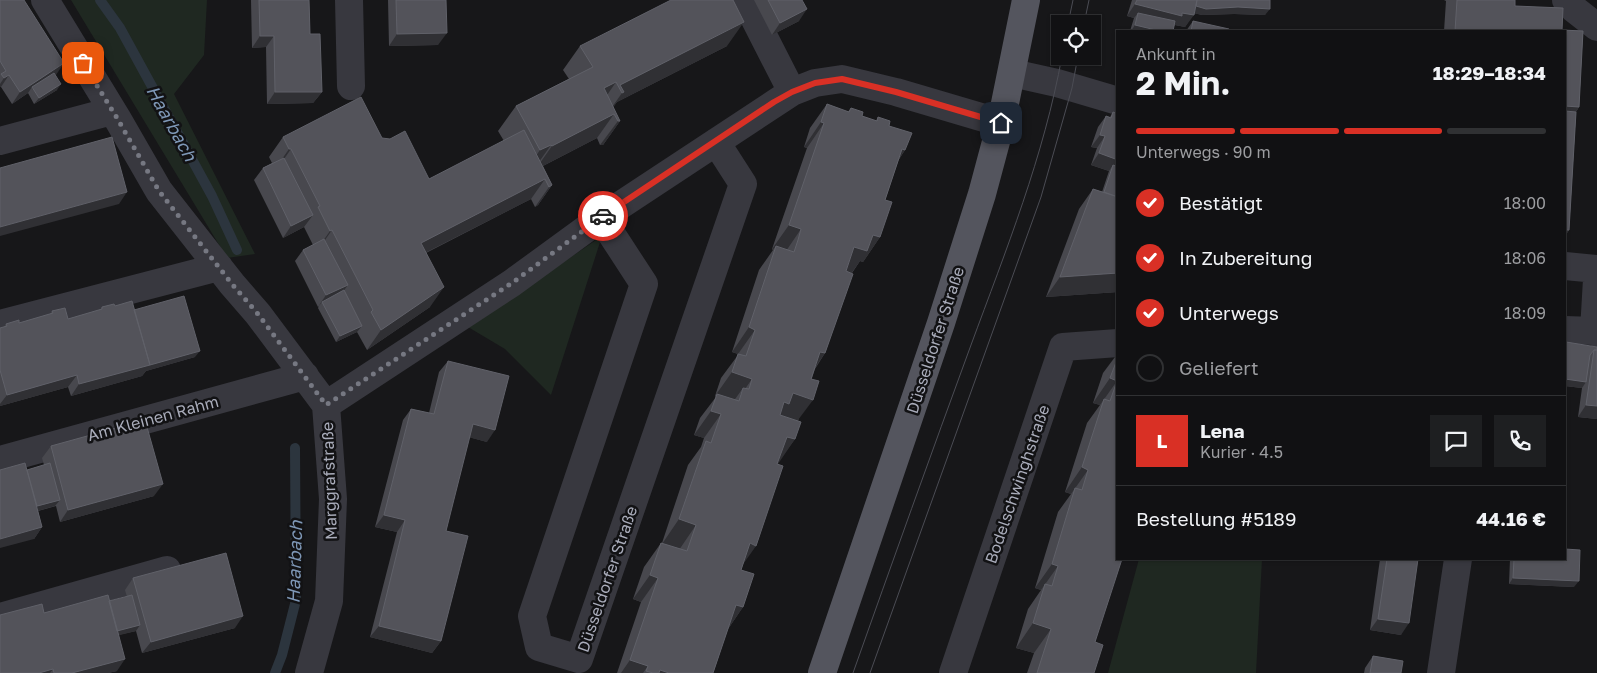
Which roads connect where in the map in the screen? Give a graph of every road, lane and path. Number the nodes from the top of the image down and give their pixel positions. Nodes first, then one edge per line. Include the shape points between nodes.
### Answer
1 (45, 0) edge
2 (349, 0) edge
3 (745, 0) edge
4 (1026, 0) edge
5 (1566, 0) edge
6 (1597, 27) edge
7 (1012, 73) junction
8 (351, 86) dead end
9 (792, 92) junction
10 (1116, 101) edge
11 (112, 110) junction
12 (1001, 123) junction
13 (0, 141) edge
14 (716, 142) junction
15 (601, 218) junction
16 (1566, 266) edge
17 (219, 267) junction
18 (1597, 269) edge
19 (1597, 279) edge
20 (0, 324) edge
21 (1566, 330) edge
22 (1595, 332) edge
23 (1116, 343) edge
24 (305, 376) junction
25 (326, 405) junction
26 (0, 460) edge
27 (1458, 560) edge
28 (187, 564) edge
29 (0, 617) edge
30 (309, 673) edge
31 (822, 673) edge
32 (954, 673) edge
33 (1441, 673) edge

1 - 11 street
2 - 8 street
3 - 9 street
4 - 7 main road, Düsseldorfer Straße
5 - 6 street
7 - 10 street
7 - 12 main road, Düsseldorfer Straße
9 - 12 street, Marggrafstraße via 815,83 842,79
9 - 14 street, Marggrafstraße
11 - 13 street
11 - 17 street via 159,191
12 - 31 main road, Düsseldorfer Straße via 941,323
14 - 15 street, Marggrafstraße
14 - 15 street, Düsseldorfer Straße via 743,184 579,659 539,647 532,616 644,284
15 - 25 street, Marggrafstraße via 512,283
16 - 18 street
17 - 20 street
17 - 24 street
19 - 22 street
21 - 22 street
23 - 32 street, Bodelschwinghstraße via 1063,347
24 - 25 street
24 - 26 street, Am Kleinen Rahm
25 - 30 street, Marggrafstraße via 333,499 329,601
27 - 33 street
28 - 29 street

